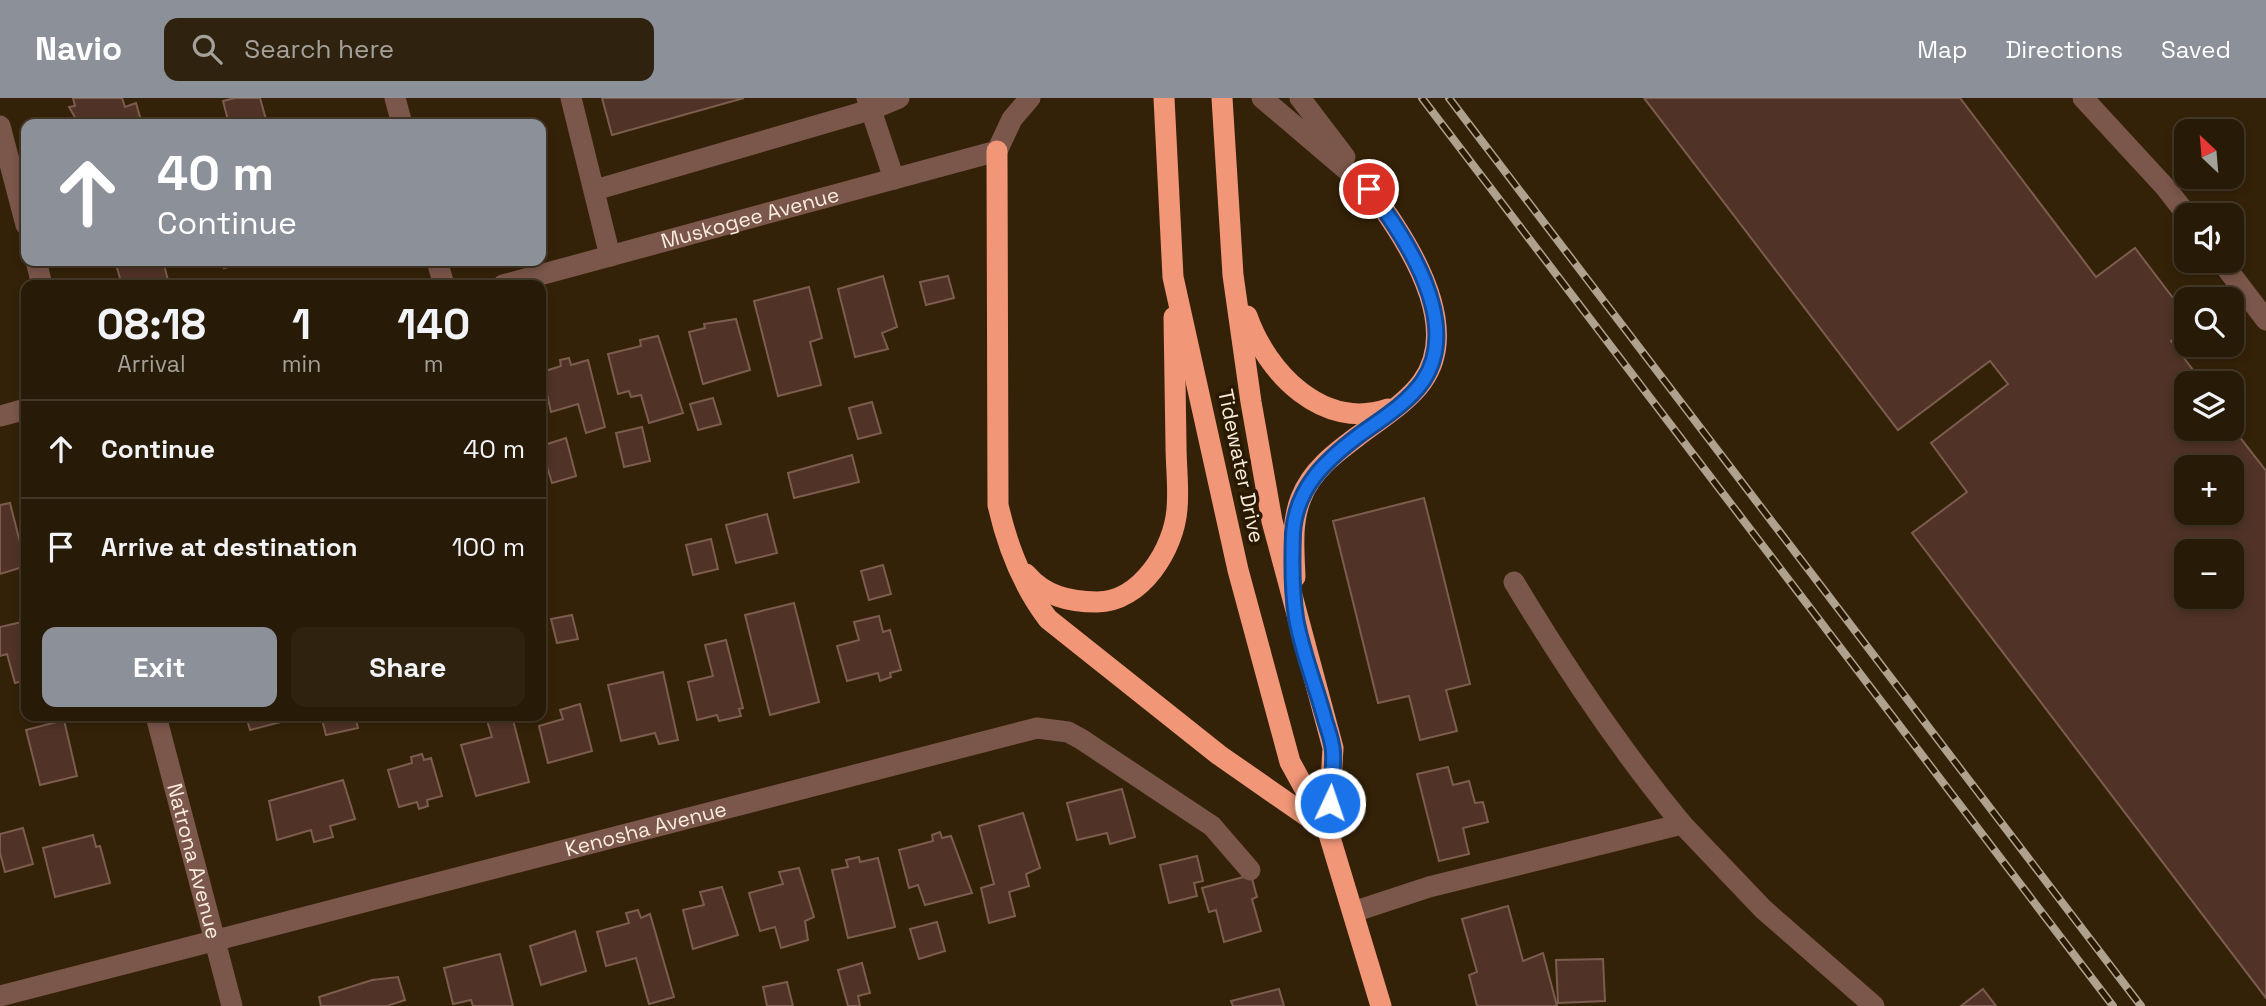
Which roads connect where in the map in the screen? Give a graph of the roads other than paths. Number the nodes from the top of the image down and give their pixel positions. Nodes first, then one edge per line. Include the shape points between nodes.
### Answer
1 (395, 98) edge
2 (571, 98) edge
3 (899, 98) edge
4 (1030, 98) edge
5 (1164, 98) edge
6 (1222, 98) edge
7 (1262, 98) edge
8 (1300, 98) edge
9 (2083, 98) edge
10 (869, 104) edge
11 (401, 119) edge
12 (0, 126) edge
13 (997, 151) junction
14 (894, 179) junction
15 (1369, 189) junction
16 (596, 190) junction
17 (2177, 203) edge
18 (21, 206) edge
19 (610, 256) junction
20 (2230, 273) edge
21 (1233, 275) junction
22 (1173, 277) junction
23 (521, 280) edge
24 (2266, 320) edge
25 (1400, 405) junction
26 (21, 410) edge
27 (0, 416) edge
28 (1021, 570) junction
29 (1514, 582) dead end
30 (1296, 617) junction
31 (157, 721) edge
32 (1682, 824) junction
33 (1328, 831) junction
34 (1250, 870) dead end
35 (1353, 912) junction
36 (215, 942) junction
37 (0, 996) edge
38 (232, 1006) edge
39 (1381, 1006) edge
40 (1874, 1006) edge

1 - 11 street
2 - 16 street
3 - 10 street
4 - 13 street via 1012,119
5 - 22 highway, Tidewater Drive
6 - 21 highway, Tidewater Drive
7 - 15 street
8 - 15 street
9 - 17 street
10 - 14 street
10 - 16 street
12 - 18 street
13 - 14 street, Muskogee Avenue
13 - 28 highway via 998,505
14 - 19 street, Muskogee Avenue
15 - 25 highway via 1417,262 1433,307 1434,355 1423,381
16 - 19 street
19 - 23 street, Muskogee Avenue
20 - 24 street
21 - 25 highway via 1255,340 1300,393 1342,412 1369,415
21 - 30 highway, Tidewater Drive via 1272,522
22 - 28 highway via 1177,511 1168,543 1151,571 1128,595 1101,603 1051,595
22 - 33 highway, Tidewater Drive via 1238,570 1290,762
25 - 30 highway via 1335,453 1315,473 1301,498 1293,531
26 - 27 street
28 - 33 highway via 1031,597 1048,619 1219,755
29 - 32 street via 1570,675
30 - 33 highway, Tidewater Drive via 1333,748
31 - 36 street, Natrona Avenue
32 - 35 street via 1429,887
32 - 40 street via 1763,909
33 - 35 highway, Tidewater Drive
34 - 36 street, Kenosha Avenue via 1201,818 1082,739 1037,728
35 - 39 highway, Tidewater Drive
36 - 37 street, Kenosha Avenue
36 - 38 street, Natrona Avenue

